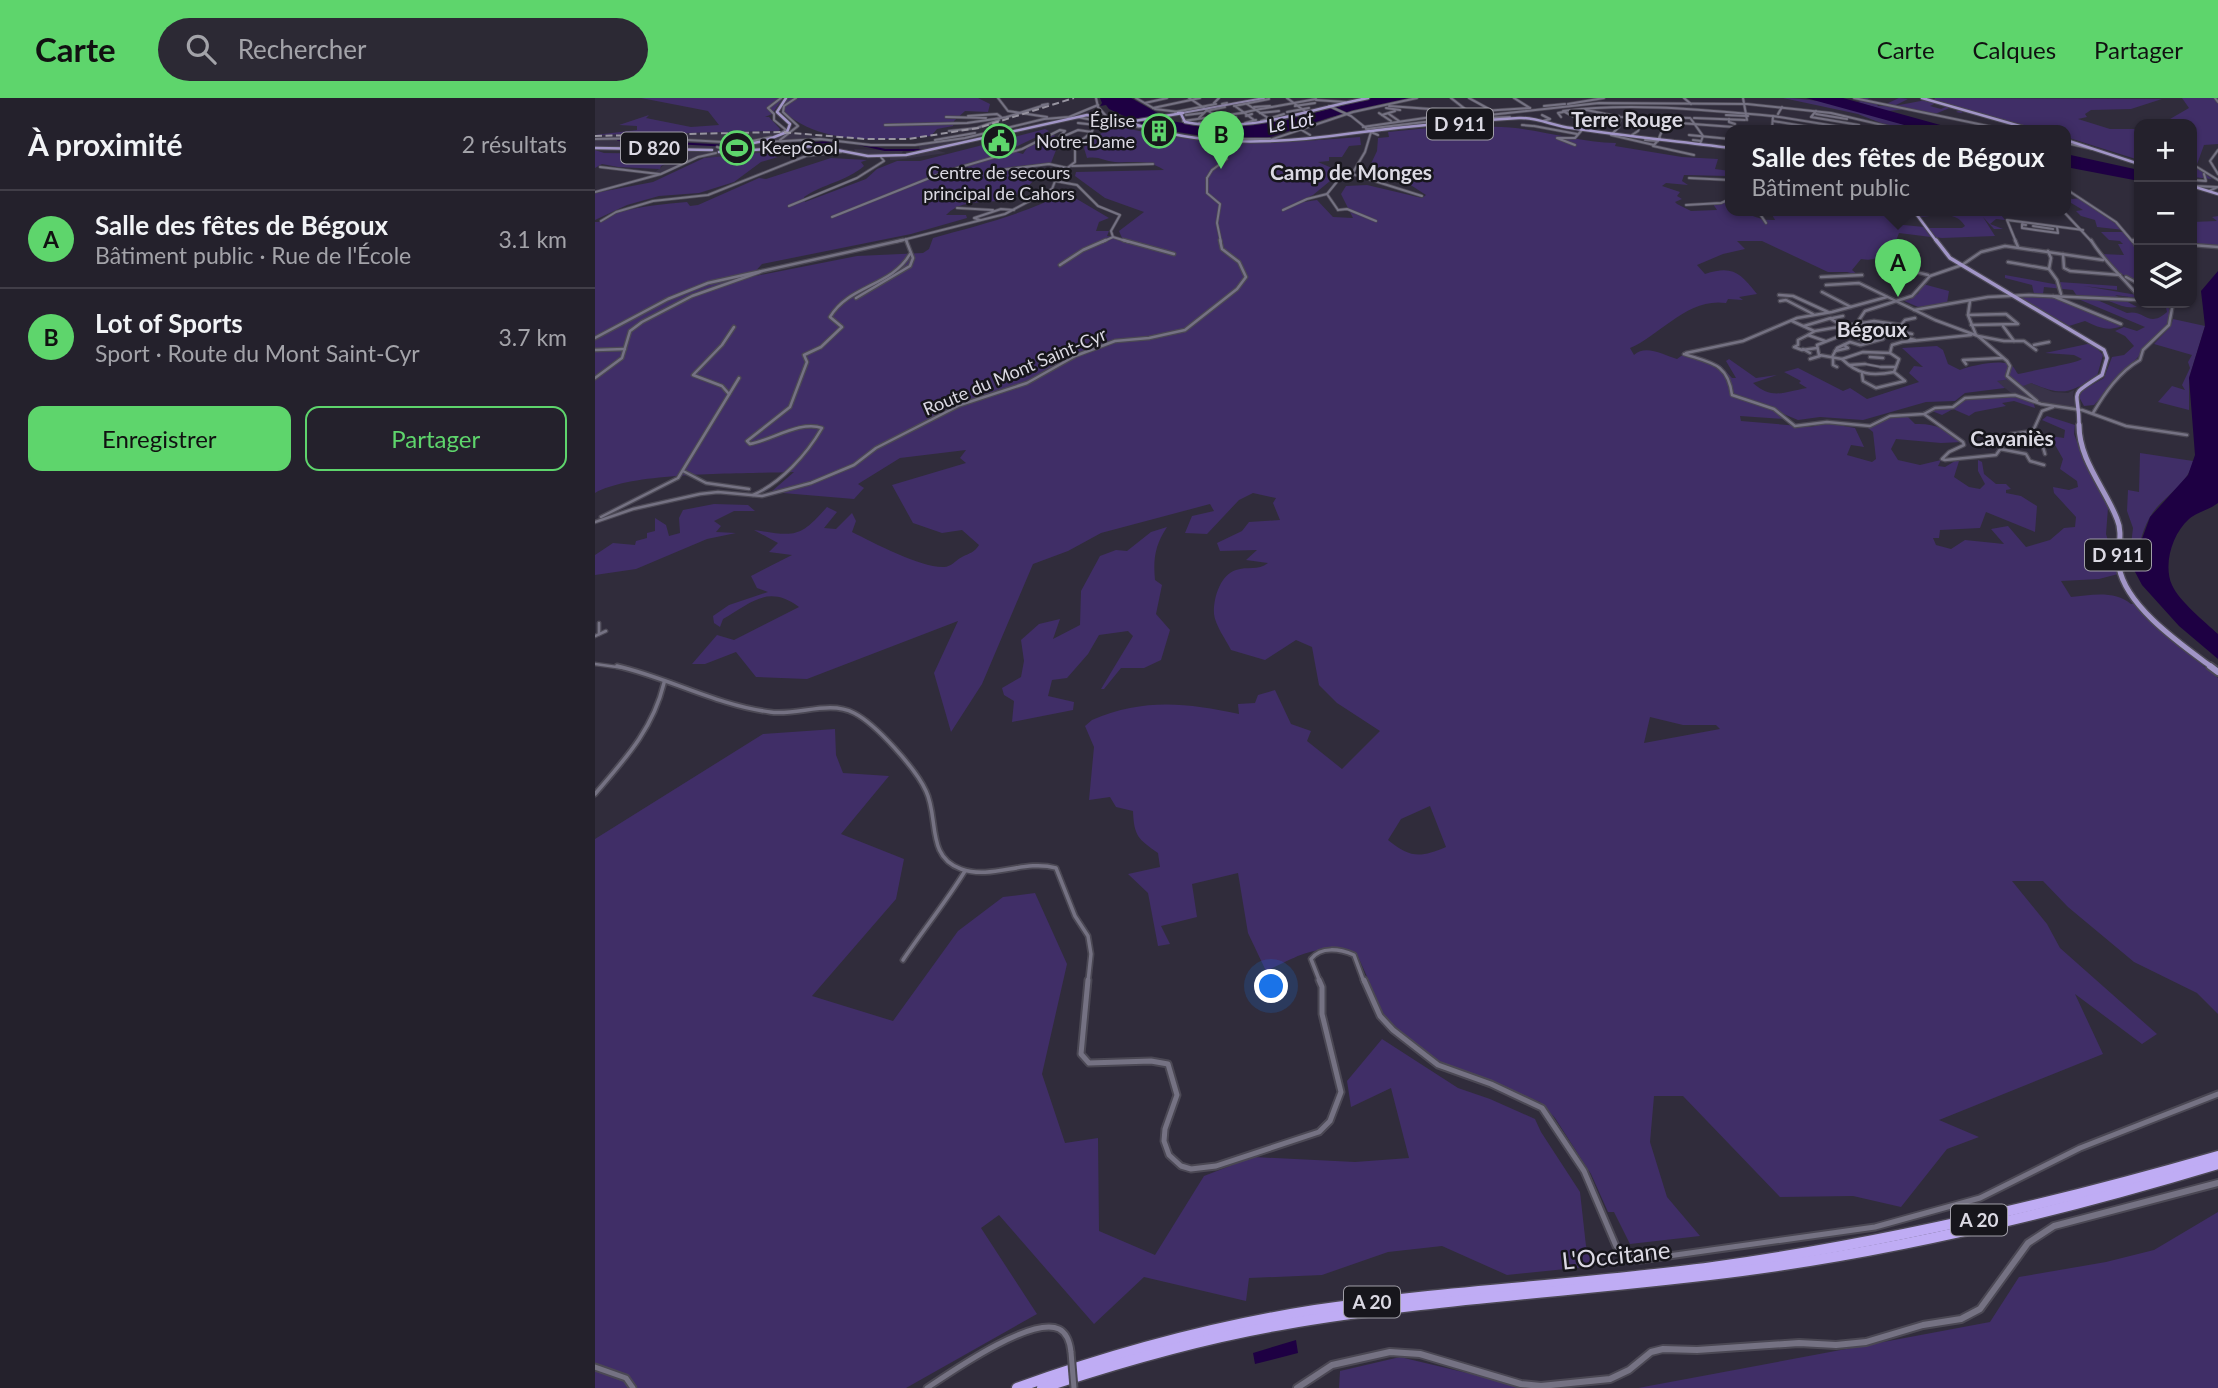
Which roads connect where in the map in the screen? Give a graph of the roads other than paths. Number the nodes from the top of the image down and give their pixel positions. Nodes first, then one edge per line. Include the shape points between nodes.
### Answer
1 (783, 98) edge
2 (796, 98) edge
3 (998, 98) edge
4 (1136, 98) edge
5 (1149, 98) edge
6 (1167, 98) edge
7 (1200, 98) edge
8 (1266, 98) edge
9 (1329, 98) edge
10 (1368, 98) edge
11 (1417, 98) edge
12 (1451, 98) edge
13 (1469, 98) edge
14 (1514, 98) edge
15 (1604, 98) edge
16 (1657, 98) edge
17 (1685, 98) edge
18 (1695, 98) edge
19 (1703, 98) edge
20 (1743, 98) edge
21 (1854, 98) edge
22 (1922, 98) edge
23 (2215, 98) edge
24 (1190, 99) edge
25 (1220, 99) edge
26 (1294, 99) edge
27 (1302, 99) edge
28 (1156, 100) junction
29 (1316, 100) edge
30 (1673, 100) dead end
31 (1335, 101) edge
32 (1291, 102) edge
33 (1345, 102) junction
34 (2218, 102) edge
35 (1145, 103) junction
36 (1264, 103) junction
37 (1717, 103) junction
38 (1097, 104) edge
39 (1215, 104) junction
40 (1246, 104) junction
41 (1279, 104) junction
42 (1285, 104) junction
43 (1307, 104) junction
44 (1328, 104) junction
45 (1568, 104) junction
46 (1591, 104) junction
47 (1679, 104) junction
48 (1691, 104) junction
49 (1705, 104) junction
50 (1745, 104) junction
51 (1042, 105) dead end
52 (1228, 105) junction
53 (1660, 105) junction
54 (1665, 105) junction
55 (1252, 106) junction
56 (1396, 106) junction
57 (1153, 107) junction
58 (1387, 107) junction
59 (1580, 107) junction
60 (1674, 107) junction
61 (1781, 107) junction
62 (1530, 108) junction
63 (1791, 108) junction
64 (1689, 109) dead end
65 (1255, 110) junction
66 (1304, 110) junction
67 (1491, 110) junction
68 (1571, 110) junction
69 (1708, 110) junction
70 (1719, 110) junction
71 (1665, 111) junction
72 (1671, 111) junction
73 (1263, 112) junction
74 (1460, 112) junction
75 (1468, 112) junction
76 (1563, 112) junction
77 (1815, 112) junction
78 (1018, 113) junction
79 (1180, 113) junction
80 (1279, 113) junction
81 (1393, 113) junction
82 (1092, 114) junction
83 (1193, 114) dead end
84 (1244, 114) junction
85 (1252, 114) dead end
86 (1345, 114) junction
87 (1381, 114) joint
88 (1778, 114) dead end
89 (1399, 115) dead end
90 (1542, 115) dead end
91 (1725, 115) dead end
92 (1479, 116) junction
93 (1773, 116) junction
94 (946, 117) dead end
95 (1003, 117) junction
96 (1009, 117) junction
97 (1075, 117) junction
98 (1233, 117) junction
99 (1561, 117) dead end
100 (1619, 117) junction
101 (967, 118) junction
102 (999, 118) junction
103 (1046, 118) junction
104 (1198, 118) junction
105 (1209, 118) junction
106 (1268, 118) junction
107 (1518, 118) junction
108 (1636, 118) junction
109 (1673, 118) junction
110 (1747, 118) junction
111 (1791, 118) junction
112 (1692, 119) junction
113 (1729, 119) junction
114 (1863, 119) junction
115 (1100, 120) junction
116 (1408, 120) junction
117 (1193, 121) junction
118 (1250, 121) junction
119 (1399, 121) junction
120 (1538, 121) junction
121 (1543, 121) junction
122 (1642, 121) junction
123 (1666, 121) junction
124 (1773, 121) junction
125 (1130, 122) junction
126 (1262, 122) junction
127 (1393, 122) junction
128 (1590, 122) junction
129 (1550, 123) junction
130 (1732, 123) dead end
131 (1608, 124) junction
132 (1696, 124) junction
133 (885, 125) dead end
134 (1080, 125) dead end
135 (1230, 125) junction
136 (1522, 125) dead end
137 (1616, 125) junction
138 (1747, 125) edge
139 (1772, 125) edge
140 (1799, 125) edge
141 (1827, 125) edge
142 (1860, 125) joint
143 (1886, 125) edge
144 (1982, 125) edge
145 (2016, 125) edge
146 (1634, 126) dead end
147 (1641, 126) junction
148 (1139, 127) junction
149 (1534, 127) junction
150 (1561, 127) junction
151 (1692, 127) dead end
152 (1725, 127) edge
153 (1364, 128) junction
154 (1698, 128) junction
155 (1299, 129) junction
156 (1549, 130) junction
157 (1582, 130) junction
158 (949, 131) dead end
159 (1092, 132) junction
160 (1371, 132) junction
161 (1604, 132) junction
162 (1378, 135) dead end
163 (1578, 135) junction
164 (1611, 135) junction
165 (1632, 135) junction
166 (1689, 135) dead end
167 (1695, 136) junction
168 (1703, 136) junction
169 (1272, 138) junction
170 (1725, 138) edge
171 (595, 139) edge
172 (1214, 139) dead end
173 (1297, 139) junction
174 (1659, 139) junction
175 (1645, 140) dead end
176 (764, 141) junction
177 (778, 141) junction
178 (1680, 141) junction
179 (1701, 142) junction
180 (856, 143) junction
181 (1248, 143) junction
182 (2071, 143) edge
183 (1575, 145) dead end
184 (1654, 145) junction
185 (1725, 147) edge
186 (1679, 148) dead end
187 (595, 149) edge
188 (717, 149) junction
189 (819, 149) dead end
190 (795, 150) dead end
191 (2218, 150) edge
192 (839, 151) junction
193 (850, 153) junction
194 (820, 154) junction
195 (812, 155) junction
196 (1694, 155) dead end
197 (880, 156) junction
198 (834, 157) dead end
199 (1227, 159) dead end
200 (2134, 162) edge
201 (1153, 164) dead end
202 (600, 167) dead end
203 (1070, 167) junction
204 (2197, 167) dead end
205 (1001, 170) dead end
206 (2203, 173) junction
207 (661, 174) junction
208 (1352, 174) junction
209 (2218, 174) edge
210 (1207, 178) joint
211 (1689, 178) dead end
212 (1725, 180) edge
213 (1055, 181) junction
214 (2197, 181) edge
215 (2218, 181) edge
216 (2203, 182) junction
217 (2197, 185) edge
218 (2197, 187) edge
219 (2217, 187) edge
220 (2210, 191) junction
221 (595, 192) edge
222 (2071, 192) edge
223 (1327, 194) junction
224 (2217, 194) edge
225 (1422, 195) dead end
226 (1725, 202) edge
227 (1685, 205) dead end
228 (789, 206) dead end
229 (957, 208) dead end
230 (1000, 209) junction
231 (1014, 210) junction
232 (1283, 210) dead end
233 (1762, 216) edge
234 (1918, 216) edge
235 (2068, 216) edge
236 (832, 217) dead end
237 (980, 220) junction
238 (601, 221) dead end
239 (1376, 221) dead end
240 (1766, 222) dead end
241 (2058, 228) junction
242 (2083, 230) junction
243 (1113, 237) junction
244 (907, 239) junction
245 (2133, 240) joint
246 (2136, 245) edge
247 (2197, 245) edge
248 (2018, 247) junction
249 (2218, 247) edge
250 (2048, 251) junction
251 (910, 254) junction
252 (1174, 254) dead end
253 (2063, 254) junction
254 (2103, 260) junction
255 (2008, 262) dead end
256 (1883, 264) dead end
257 (1060, 265) dead end
258 (1962, 265) junction
259 (774, 267) junction
260 (2049, 269) junction
261 (2121, 275) junction
262 (1930, 276) junction
263 (1821, 277) dead end
264 (2134, 282) edge
265 (1859, 283) junction
266 (1826, 285) dead end
267 (1822, 292) dead end
268 (2134, 292) edge
269 (1779, 295) dead end
270 (2011, 295) junction
271 (2051, 295) junction
272 (2061, 295) junction
273 (1888, 297) junction
274 (856, 298) dead end
275 (2134, 299) edge
276 (1780, 301) dead end
277 (1895, 301) junction
278 (1970, 301) junction
279 (1851, 307) junction
280 (2174, 308) edge
281 (1914, 310) junction
282 (1830, 313) junction
283 (1824, 314) junction
284 (1815, 315) junction
285 (1968, 315) junction
286 (1843, 316) dead end
287 (1831, 318) junction
288 (1915, 318) dead end
289 (1790, 321) junction
290 (1863, 323) junction
291 (1890, 324) junction
292 (2121, 324) dead end
293 (1971, 325) junction
294 (2002, 325) junction
295 (1804, 326) junction
296 (734, 327) dead end
297 (1844, 327) junction
298 (1871, 330) junction
299 (1815, 331) junction
300 (1885, 334) junction
301 (1912, 334) dead end
302 (1808, 335) junction
303 (1852, 335) junction
304 (1976, 335) junction
305 (595, 338) edge
306 (1868, 338) dead end
307 (1863, 340) junction
308 (1825, 341) junction
309 (1917, 341) junction
310 (2014, 341) junction
311 (2049, 342) dead end
312 (1859, 344) junction
313 (2032, 345) junction
314 (1817, 348) junction
315 (625, 349) junction
316 (1803, 349) junction
317 (595, 350) edge
318 (2036, 350) dead end
319 (1863, 352) junction
320 (1809, 353) dead end
321 (1890, 353) junction
322 (1820, 356) junction
323 (1870, 357) dead end
324 (1833, 358) junction
325 (1883, 358) dead end
326 (2005, 358) junction
327 (1810, 359) dead end
328 (1842, 359) junction
329 (1966, 364) dead end
330 (1847, 365) junction
331 (1865, 365) joint
332 (1881, 366) joint
333 (1837, 367) dead end
334 (1895, 370) junction
335 (1862, 374) junction
336 (595, 378) edge
337 (740, 378) dead end
338 (729, 394) junction
339 (2037, 401) junction
340 (2057, 407) junction
341 (2080, 409) junction
342 (2093, 413) junction
343 (1924, 414) junction
344 (2033, 431) junction
345 (2187, 435) dead end
346 (2000, 449) junction
347 (2045, 454) dead end
348 (2044, 465) dead end
349 (683, 471) junction
350 (769, 488) junction
351 (749, 489) dead end
352 (775, 493) junction
353 (747, 495) junction
354 (596, 522) edge
355 (599, 623) dead end
356 (606, 631) dead end
357 (597, 635) edge
358 (595, 664) edge
359 (2217, 671) edge
360 (664, 683) junction
361 (595, 794) edge
362 (965, 871) junction
363 (903, 960) dead end
364 (2218, 1094) edge
365 (2218, 1156) edge
366 (2218, 1164) edge
367 (2218, 1183) edge
368 (595, 1367) edge
369 (633, 1388) edge
370 (927, 1388) edge
371 (1017, 1388) edge
372 (1042, 1388) edge
373 (1073, 1388) edge
374 (1297, 1388) edge

1 - 176 street via 768,110 786,131
1 - 188 main road, D 820 via 777,109 790,126 784,134
2 - 177 street via 783,112 799,126
3 - 78 street via 1004,108
4 - 35 street
5 - 28 street
6 - 28 street
7 - 24 street
8 - 36 street
8 - 40 main road
8 - 41 street
9 - 29 street
10 - 33 main road
11 - 58 street
12 - 75 street
13 - 67 street
14 - 62 street
15 - 45 street
16 - 54 street
17 - 48 street
18 - 49 street
19 - 49 street
20 - 50 street
21 - 144 street
22 - 145 main road
23 - 34 street
24 - 57 street
24 - 105 street
25 - 39 street
26 - 27 street
26 - 32 street
27 - 29 street
27 - 32 street
28 - 35 street
29 - 43 street
29 - 44 street
30 - 47 street
31 - 33 street
31 - 44 street
32 - 42 street
32 - 43 street
32 - 66 street
33 - 44 main road
35 - 57 street
36 - 55 street
36 - 55 street
36 - 80 street
37 - 49 street
37 - 50 street
37 - 70 street
38 - 82 street
38 - 103 street via 1070,117
38 - 115 street
39 - 52 street
39 - 105 street
40 - 52 main road
40 - 55 street
41 - 42 street
41 - 80 street
42 - 80 street
43 - 66 street
44 - 66 main road
44 - 86 street
45 - 46 street
45 - 62 street
46 - 53 street
46 - 59 street
46 - 71 street
47 - 48 street
47 - 60 street
48 - 49 street
49 - 69 street
50 - 61 street
50 - 110 street
51 - 78 street via 1048,104
52 - 84 street
52 - 98 street
52 - 105 main road
53 - 54 street
53 - 71 street
54 - 60 street
55 - 65 street
56 - 58 street
56 - 74 street
56 - 81 street via 1401,111
57 - 79 street
58 - 81 street
58 - 86 street
59 - 68 street
59 - 92 street
59 - 100 street
60 - 64 street via 1693,108
61 - 63 street
61 - 88 street
62 - 67 street
63 - 77 street
63 - 111 street via 1795,113
65 - 73 street
65 - 80 street
65 - 84 street
66 - 80 main road
67 - 75 street
68 - 76 street
68 - 128 street via 1596,118
69 - 70 street
69 - 72 street
70 - 110 street
71 - 72 street
72 - 109 street
73 - 80 street
73 - 106 street
74 - 75 street
74 - 116 street
75 - 92 street
76 - 99 street via 1558,113
76 - 128 street
77 - 114 street
77 - 142 street via 1811,117
78 - 96 street
78 - 103 street
79 - 105 main road
79 - 105 street
79 - 117 street
79 - 117 main road via 1184,122
79 - 125 main road
80 - 106 street
80 - 126 main road
81 - 87 street
81 - 119 street
82 - 97 main road
82 - 115 main road
83 - 105 street
84 - 85 street
84 - 98 street
84 - 118 street
86 - 153 street
86 - 155 street
87 - 127 street
89 - 116 street
90 - 121 street via 1550,119
91 - 110 street
92 - 107 street
92 - 153 street
93 - 110 street
93 - 111 street
93 - 124 street
94 - 101 street
95 - 96 street
95 - 101 street
95 - 102 street
96 - 158 street
97 - 115 street
97 - 197 main road via 933,151
98 - 105 street
98 - 105 street
98 - 118 street
100 - 108 street
100 - 131 street via 1607,120
100 - 137 street
101 - 102 street
102 - 133 street
103 - 180 street via 951,140 897,146
104 - 105 street
104 - 105 street
104 - 105 street via 1195,114
104 - 117 street
105 - 117 main road
105 - 117 street
105 - 135 main road
105 - 135 street
106 - 126 street
107 - 120 street
107 - 121 main road, D 911
107 - 160 main road, D 911
108 - 122 street
108 - 123 street
109 - 112 street
109 - 123 street
110 - 113 street
110 - 138 street
111 - 141 street
112 - 113 street
112 - 132 street
113 - 130 street
114 - 142 street
114 - 143 street
115 - 125 main road
115 - 134 street
115 - 148 street
115 - 159 street
116 - 119 street
118 - 126 main road
118 - 126 street
118 - 135 main road
119 - 127 street
120 - 129 street
120 - 149 street
121 - 129 main road, D 911
122 - 123 street
122 - 147 street
123 - 132 street
123 - 174 street
124 - 139 street
124 - 140 street
125 - 148 main road, D 911
127 - 153 street
128 - 131 street
129 - 150 main road, D 911
131 - 137 street
131 - 161 street via 1598,126
132 - 152 street
132 - 154 street
136 - 149 street
137 - 164 street via 1619,127
146 - 147 street
147 - 165 street
148 - 181 main road, D 911
149 - 156 street
150 - 156 street
150 - 157 main road, D 911
151 - 154 street
153 - 160 street
154 - 168 street
155 - 169 street
155 - 173 street via 1310,135
156 - 163 street
157 - 161 main road, D 911
157 - 163 street
159 - 203 street via 1074,147 1076,157
159 - 236 street via 1076,130 1061,137 1065,132 1060,130 1021,149 947,171
160 - 162 street
160 - 173 main road, D 911
160 - 208 street
161 - 164 main road, D 911
163 - 183 street via 1557,138
164 - 165 main road, D 911
164 - 184 street
165 - 174 main road, D 911
166 - 167 street
167 - 168 street
167 - 179 street
168 - 170 street
168 - 179 street
169 - 172 street
169 - 181 street
171 - 188 street via 653,138
173 - 181 main road, D 911
174 - 175 street
174 - 178 main road, D 911
174 - 184 street
176 - 177 street
176 - 188 street
177 - 180 street
178 - 179 main road, D 911
178 - 186 street
179 - 185 main road, D 911
180 - 193 street
182 - 200 main road
184 - 196 street
187 - 188 main road, D 820
188 - 193 main road via 735,152 811,146
188 - 207 street
189 - 194 street
190 - 195 street
191 - 209 street via 2210,161
192 - 193 street
192 - 194 street
192 - 198 street
193 - 197 main road
194 - 195 street
195 - 238 street via 708,195 653,201
197 - 228 street via 884,161 863,176
199 - 210 street, Route du Mont Saint-Cyr
201 - 203 street
202 - 207 street
203 - 205 street via 1054,164
203 - 213 street
204 - 206 street
206 - 215 street
206 - 216 street
207 - 221 street
208 - 223 street via 1340,178
208 - 225 street
210 - 352 street, Route du Mont Saint-Cyr via 1206,192 1220,204 1217,223 1222,249 1237,260 1246,277 1195,323 1178,334 1115,341 1075,356 1035,380 954,408 876,448 853,466
211 - 212 street
213 - 231 street via 1052,189
213 - 243 street via 1077,185 1098,206 1120,215 1111,231
214 - 216 street
215 - 216 street
217 - 219 street
218 - 220 main road
219 - 220 street
220 - 224 main road
222 - 245 street via 2101,210
223 - 232 street
223 - 239 street via 1338,210
226 - 227 street
229 - 230 street
230 - 231 street
230 - 237 street via 975,218
231 - 237 street
233 - 240 street
234 - 258 main road, D 911 via 1944,253
235 - 242 street
237 - 244 street
241 - 241 street via 2058,233 2022,225
241 - 242 street
241 - 248 street via 2007,220
242 - 254 street
243 - 252 street
243 - 257 street
244 - 251 street
244 - 259 street
245 - 246 street
247 - 249 street
248 - 250 street
248 - 258 street via 1982,252
250 - 253 street
250 - 260 street
251 - 274 street via 910,266
251 - 350 street via 903,267 835,307 830,317 842,327 821,347 804,355 808,360 790,407 747,441 756,443 808,426 822,428
253 - 254 street
253 - 261 street via 2064,268 2070,271
254 - 261 street
255 - 260 street
256 - 262 street
258 - 262 street
258 - 270 main road, D 911
259 - 305 street via 703,284
259 - 315 street via 692,296 642,322 630,331
260 - 272 street
261 - 264 street
261 - 268 street
262 - 277 street via 1916,293
263 - 265 street via 1861,275 1864,279
265 - 266 street
265 - 273 street
267 - 279 street
269 - 282 street via 1793,296
270 - 271 street
270 - 278 street
270 - 341 main road, D 911 via 2106,354 2102,375 2077,391
271 - 272 street
271 - 292 street
272 - 275 street
273 - 277 street
273 - 279 street
276 - 284 street
277 - 281 street
277 - 290 street via 1865,311 1859,320
278 - 281 street
278 - 285 street
279 - 282 street
280 - 342 street via 2169,325 2107,390
281 - 304 street
282 - 283 street
283 - 284 street
283 - 287 street
284 - 289 street
285 - 293 street
285 - 294 street via 2005,314 2018,324
286 - 287 street
287 - 295 street
287 - 297 street
288 - 291 street
289 - 295 street
289 - 343 street via 1743,341 1684,354 1718,365 1730,378 1732,395 1774,409 1790,424 1867,427 1890,416
290 - 291 street
290 - 297 street
290 - 298 street
291 - 301 street via 1888,329
293 - 294 street
293 - 304 street
294 - 310 street
295 - 299 street
296 - 338 street via 693,375 716,383
297 - 299 street
298 - 300 street
298 - 303 street
299 - 302 street
300 - 309 street
300 - 312 street via 1883,339
302 - 308 street
302 - 316 street via 1794,347
303 - 307 street
303 - 308 street
304 - 309 street
304 - 310 street
304 - 326 street
306 - 307 street
307 - 312 street
308 - 314 street
309 - 321 street via 1894,344
310 - 313 street
311 - 313 street
312 - 319 street
312 - 324 street via 1844,345 1848,348 1834,352
313 - 318 street
314 - 316 street
314 - 322 street
315 - 317 street
315 - 336 street via 620,361
316 - 320 street
319 - 321 street
319 - 328 street
321 - 334 street via 1899,359
322 - 324 street
322 - 327 street
323 - 325 street
324 - 328 street
324 - 333 street
326 - 329 street via 1963,361
326 - 339 street via 2010,366 2007,376
328 - 330 street
330 - 331 street
330 - 335 street
331 - 332 street
332 - 334 street
334 - 335 street via 1875,376
334 - 335 street via 1905,381 1876,388 1863,381
337 - 338 street
338 - 349 street
339 - 340 street
339 - 341 street
339 - 343 street via 2015,395 1965,398 1957,405
340 - 341 street
340 - 344 street via 2042,411
341 - 342 street
341 - 359 main road, D 911 via 2080,442 2119,523 2119,568 2128,589 2159,624
342 - 345 street via 2126,426
343 - 346 street via 1964,444 1941,459 1992,456
344 - 346 street via 2011,434
344 - 347 street via 2041,437
346 - 348 street via 2026,454 2030,461
349 - 351 street via 706,483
349 - 354 street via 668,485
350 - 352 street
350 - 353 street
352 - 353 street
353 - 354 street via 700,494
355 - 357 street
356 - 357 street
358 - 360 street via 627,667
360 - 361 street via 639,746
360 - 362 street via 776,713 832,709 860,716 912,770 927,793 933,836 942,854
362 - 363 street
362 - 364 street via 1024,865 1056,868 1088,936 1091,954 1081,1054 1089,1063 1168,1064 1177,1094 1164,1142 1176,1163 1192,1170 1214,1167 1319,1132 1330,1121 1341,1092 1322,1014 1322,987 1311,959 1320,951 1346,950 1355,955 1373,1004 1393,1030 1438,1065 1542,1108 1584,1171 1616,1246 1640,1260 1906,1220 1980,1198 2080,1148
365 - 371 highway, L'Occitane / A 20 via 2034,1208 1826,1250 1281,1316 1162,1342
366 - 372 highway, L'Occitane / A 20 via 2040,1214 1928,1239 1745,1271 1280,1325 1183,1346
367 - 374 street via 2054,1226 2028,1243 1980,1309 1961,1319 1866,1342 1663,1349 1650,1352 1610,1380 1541,1386 1420,1354 1390,1352 1332,1365
368 - 369 street via 627,1378
370 - 373 street, bridge via 979,1355 1045,1326 1062,1330 1070,1340

